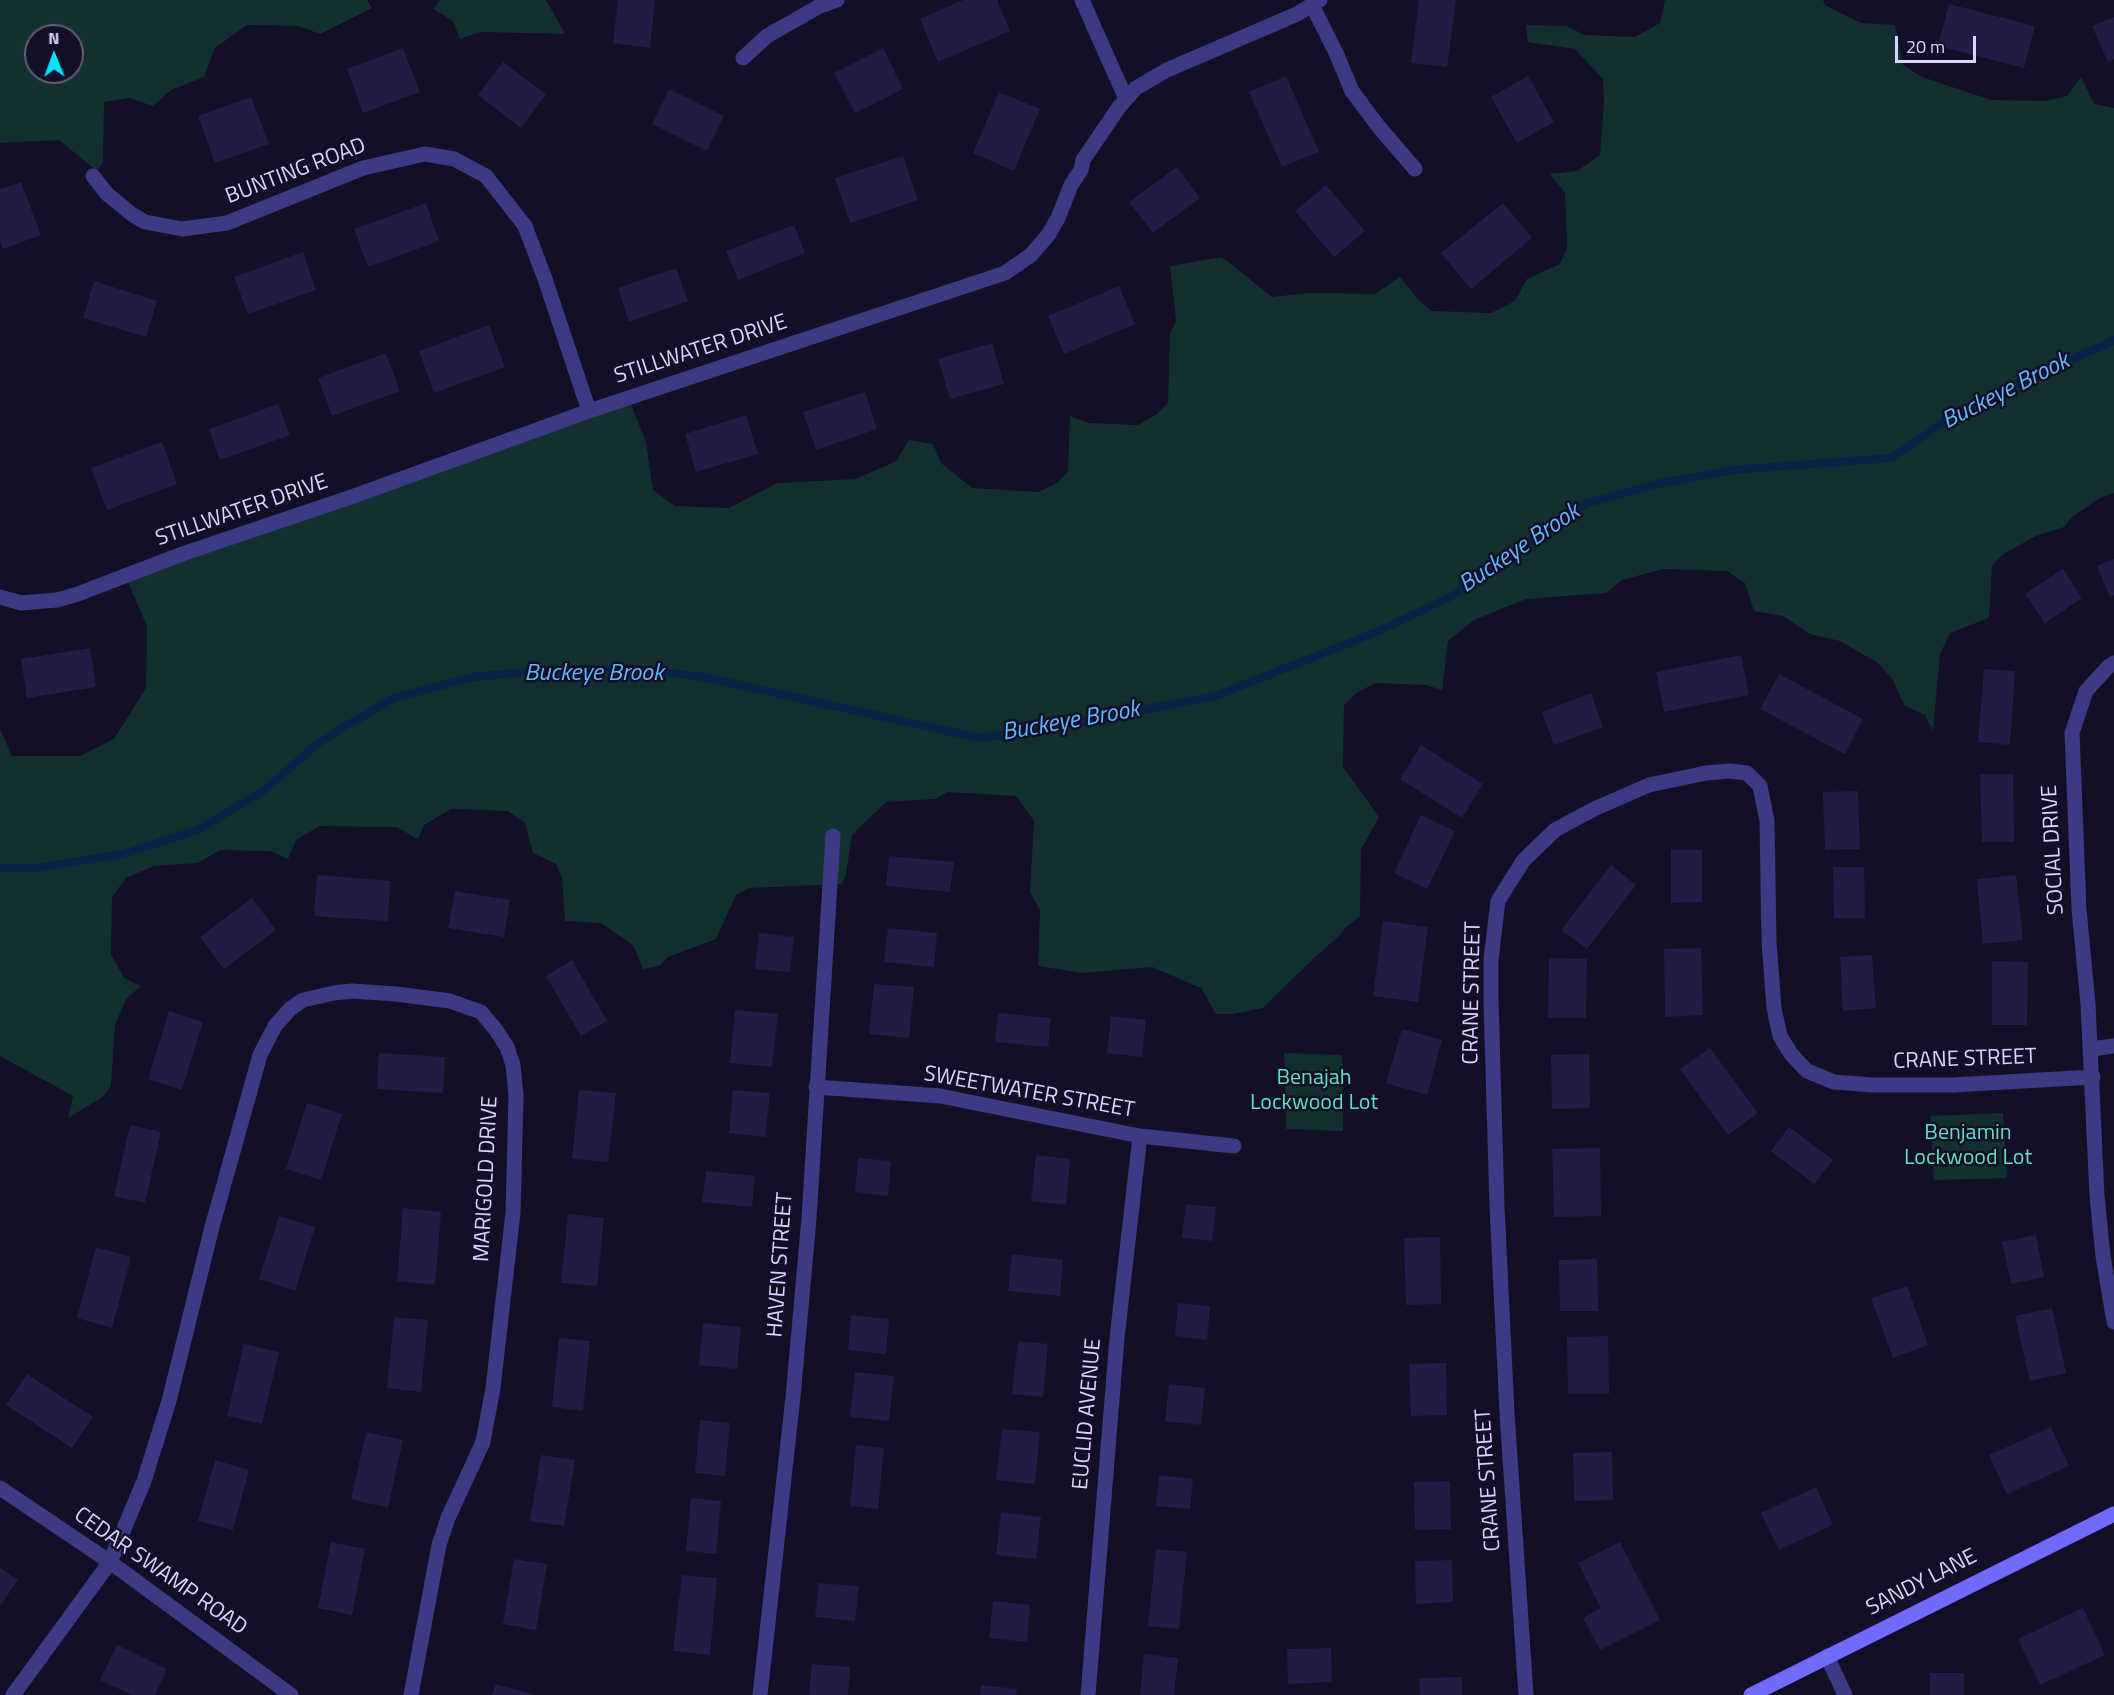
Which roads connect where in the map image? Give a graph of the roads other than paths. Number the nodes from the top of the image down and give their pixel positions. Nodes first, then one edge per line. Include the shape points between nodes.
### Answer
1 (837, 0) edge
2 (1082, 0) edge
3 (1316, 3) edge
4 (743, 58) dead end
5 (1126, 99) junction
6 (1415, 169) dead end
7 (93, 176) dead end
8 (589, 411) junction
9 (0, 597) edge
10 (2114, 663) edge
11 (832, 836) dead end
12 (2114, 1046) edge
13 (2091, 1049) junction
14 (2093, 1077) junction
15 (816, 1087) junction
16 (1140, 1136) junction
17 (1234, 1146) dead end
18 (2114, 1322) edge
19 (0, 1488) edge
20 (2114, 1514) edge
21 (110, 1562) junction
22 (1827, 1656) junction
23 (13, 1695) edge
24 (291, 1695) edge
25 (411, 1695) edge
26 (760, 1695) edge
27 (1088, 1695) edge
28 (1526, 1695) edge
29 (1751, 1695) edge
30 (1845, 1695) edge

1 - 4 street via 767,36
2 - 5 street
3 - 5 street, STILLWATER DRIVE via 1167,70 1136,88
3 - 6 street via 1352,91
5 - 8 street, STILLWATER DRIVE via 1083,160 1048,234 1031,255 1005,273
7 - 8 street, BUNTING ROAD via 106,194 133,215 146,222 182,229 227,223 363,168 425,154 454,159 486,176 525,226
8 - 9 street, STILLWATER DRIVE via 75,595 21,603
10 - 13 street, SOCIAL DRIVE via 2085,691 2072,733 2079,909
11 - 15 street, HAVEN STREET
12 - 13 street
13 - 14 street, SOCIAL DRIVE
14 - 18 street, SOCIAL DRIVE via 2097,1196
14 - 28 street, CRANE STREET via 1873,1085 1834,1082 1807,1071 1780,1036 1774,1008 1767,821 1760,786 1747,773 1706,773 1648,785 1555,830 1523,861 1498,901 1491,1000 1508,1424
15 - 16 street, SWEETWATER STREET via 940,1096
15 - 26 street, HAVEN STREET via 793,1397
16 - 17 street, SWEETWATER STREET
16 - 27 street, EUCLID AVENUE via 1117,1338
19 - 21 street, CEDAR SWAMP ROAD
20 - 22 main road, SANDY LANE
21 - 23 street, MARIGOLD DRIVE
21 - 24 street, CEDAR SWAMP ROAD
21 - 25 street, MARIGOLD DRIVE via 155,1447 231,1155 261,1054 275,1026 303,1000 352,991 450,1001 481,1012 507,1047 513,1065 513,1214 483,1442 439,1545
22 - 29 main road, SANDY LANE
22 - 30 street

